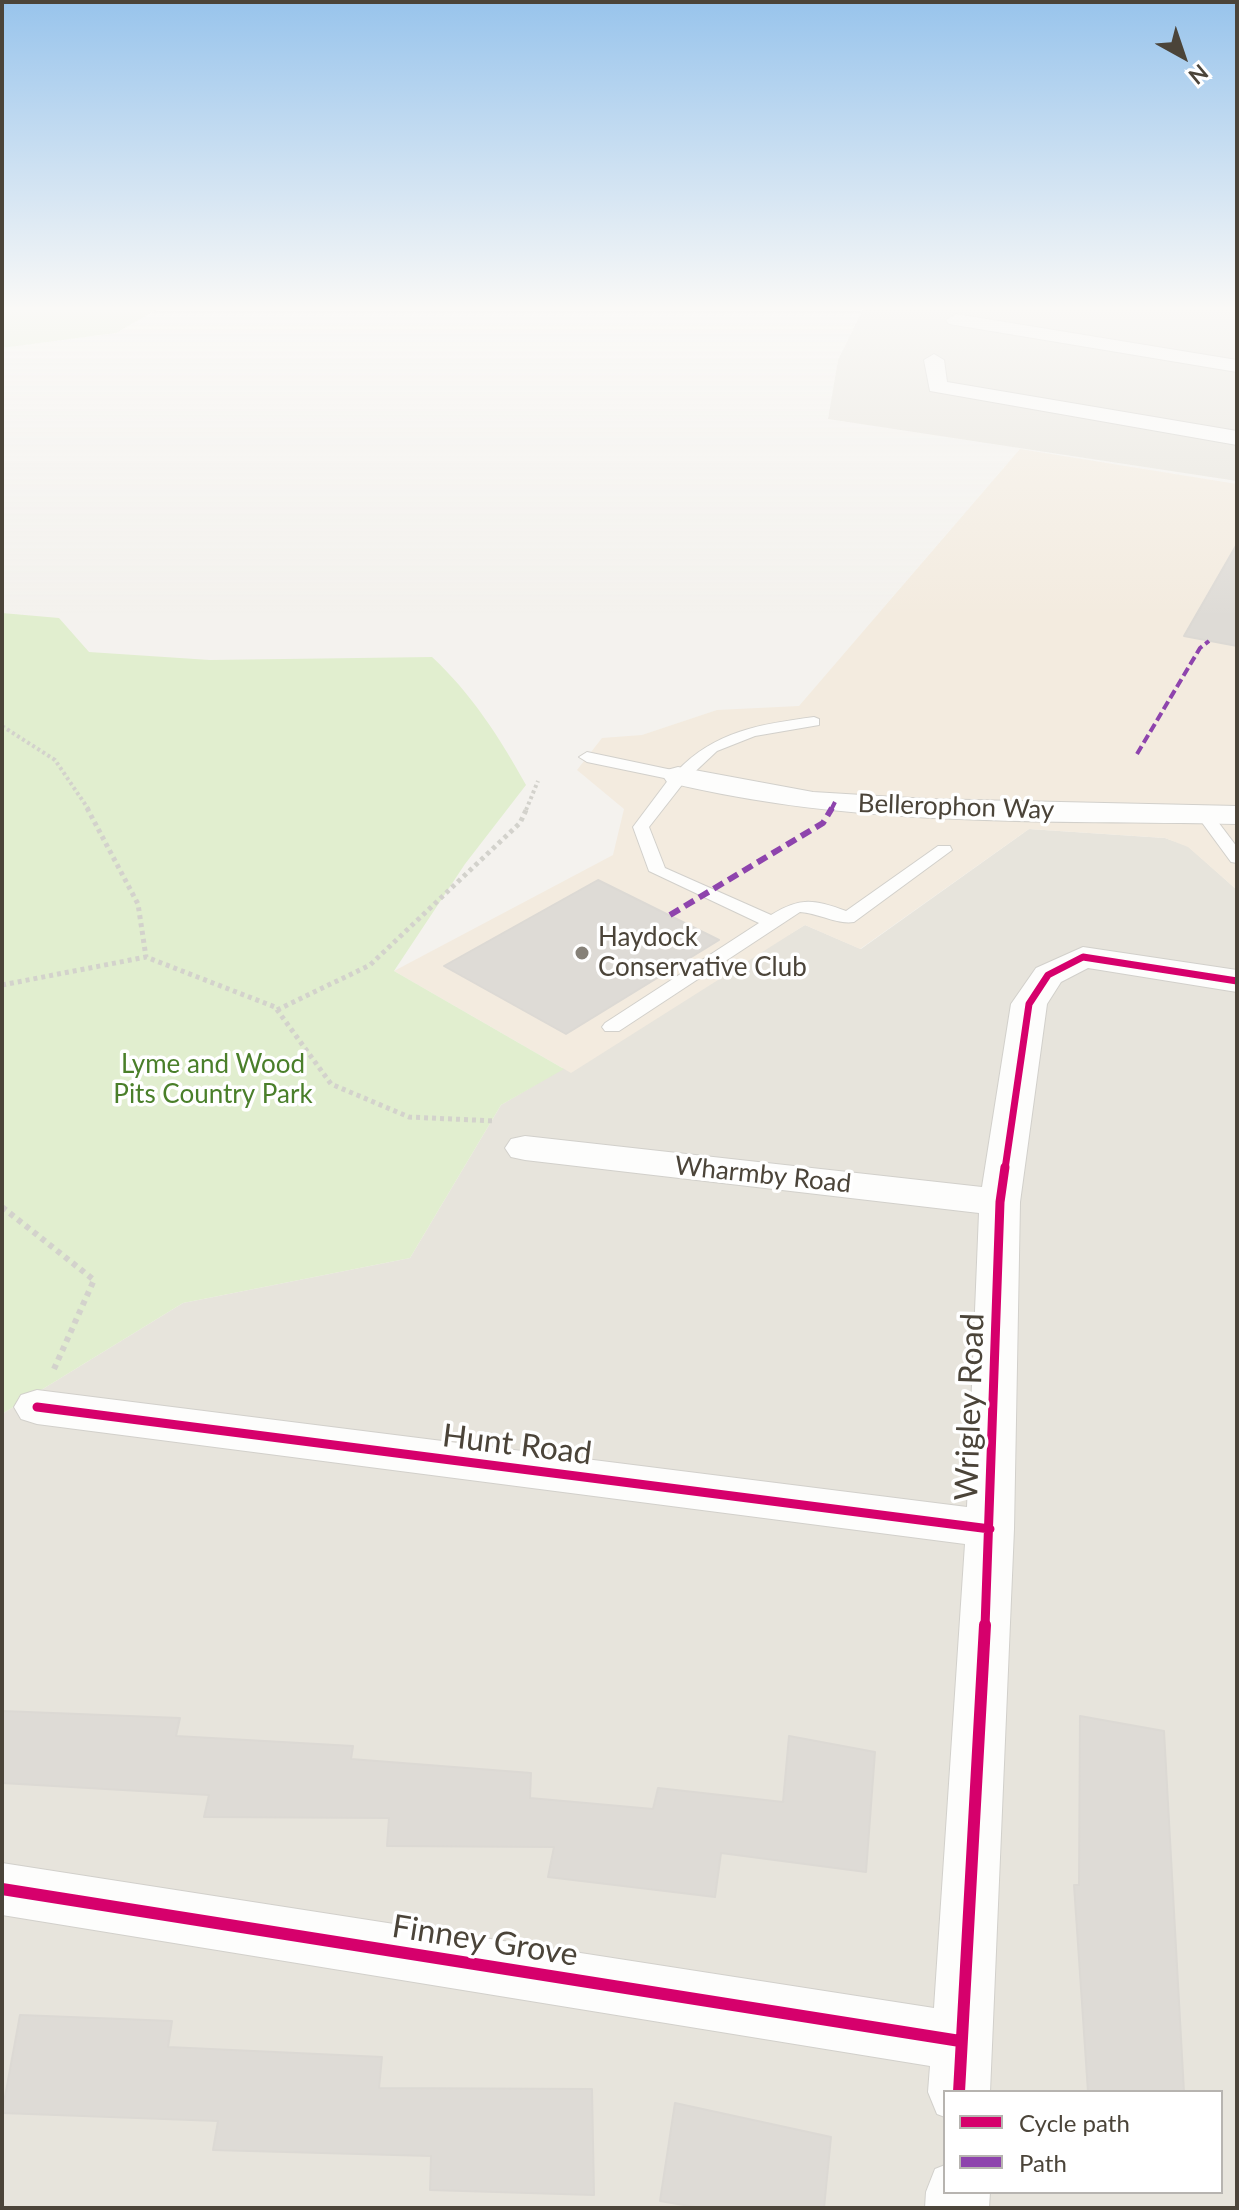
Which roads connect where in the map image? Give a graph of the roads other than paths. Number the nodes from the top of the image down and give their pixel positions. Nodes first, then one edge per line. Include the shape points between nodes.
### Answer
1 (1073, 410) edge
2 (1237, 438) edge
3 (814, 722) dead end
4 (587, 757) dead end
5 (678, 776) junction
6 (1203, 813) junction
7 (1237, 815) edge
8 (944, 850) dead end
9 (1237, 858) edge
10 (773, 923) junction
11 (1237, 981) edge
12 (612, 1027) dead end
13 (525, 1148) road end
14 (1000, 1202) junction
15 (37, 1407) road end
16 (990, 1529) junction
17 (2, 1889) edge
18 (960, 2066) edge

1 - 2 street
3 - 5 lane via 753,729 707,748
4 - 5 lane
5 - 6 street, Bellerophon Way via 824,802
5 - 10 lane via 641,827 658,871
6 - 7 street, Bellerophon Way
6 - 9 lane
8 - 10 lane via 848,918 797,906
10 - 12 lane
11 - 14 street, Wrigley Road via 1083,957 1048,975 1029,1004
13 - 14 street, Wharmby Road
14 - 16 street, Wrigley Road
15 - 16 street, Hunt Road
16 - 18 street, Wrigley Road
17 - 18 street, Finney Grove

